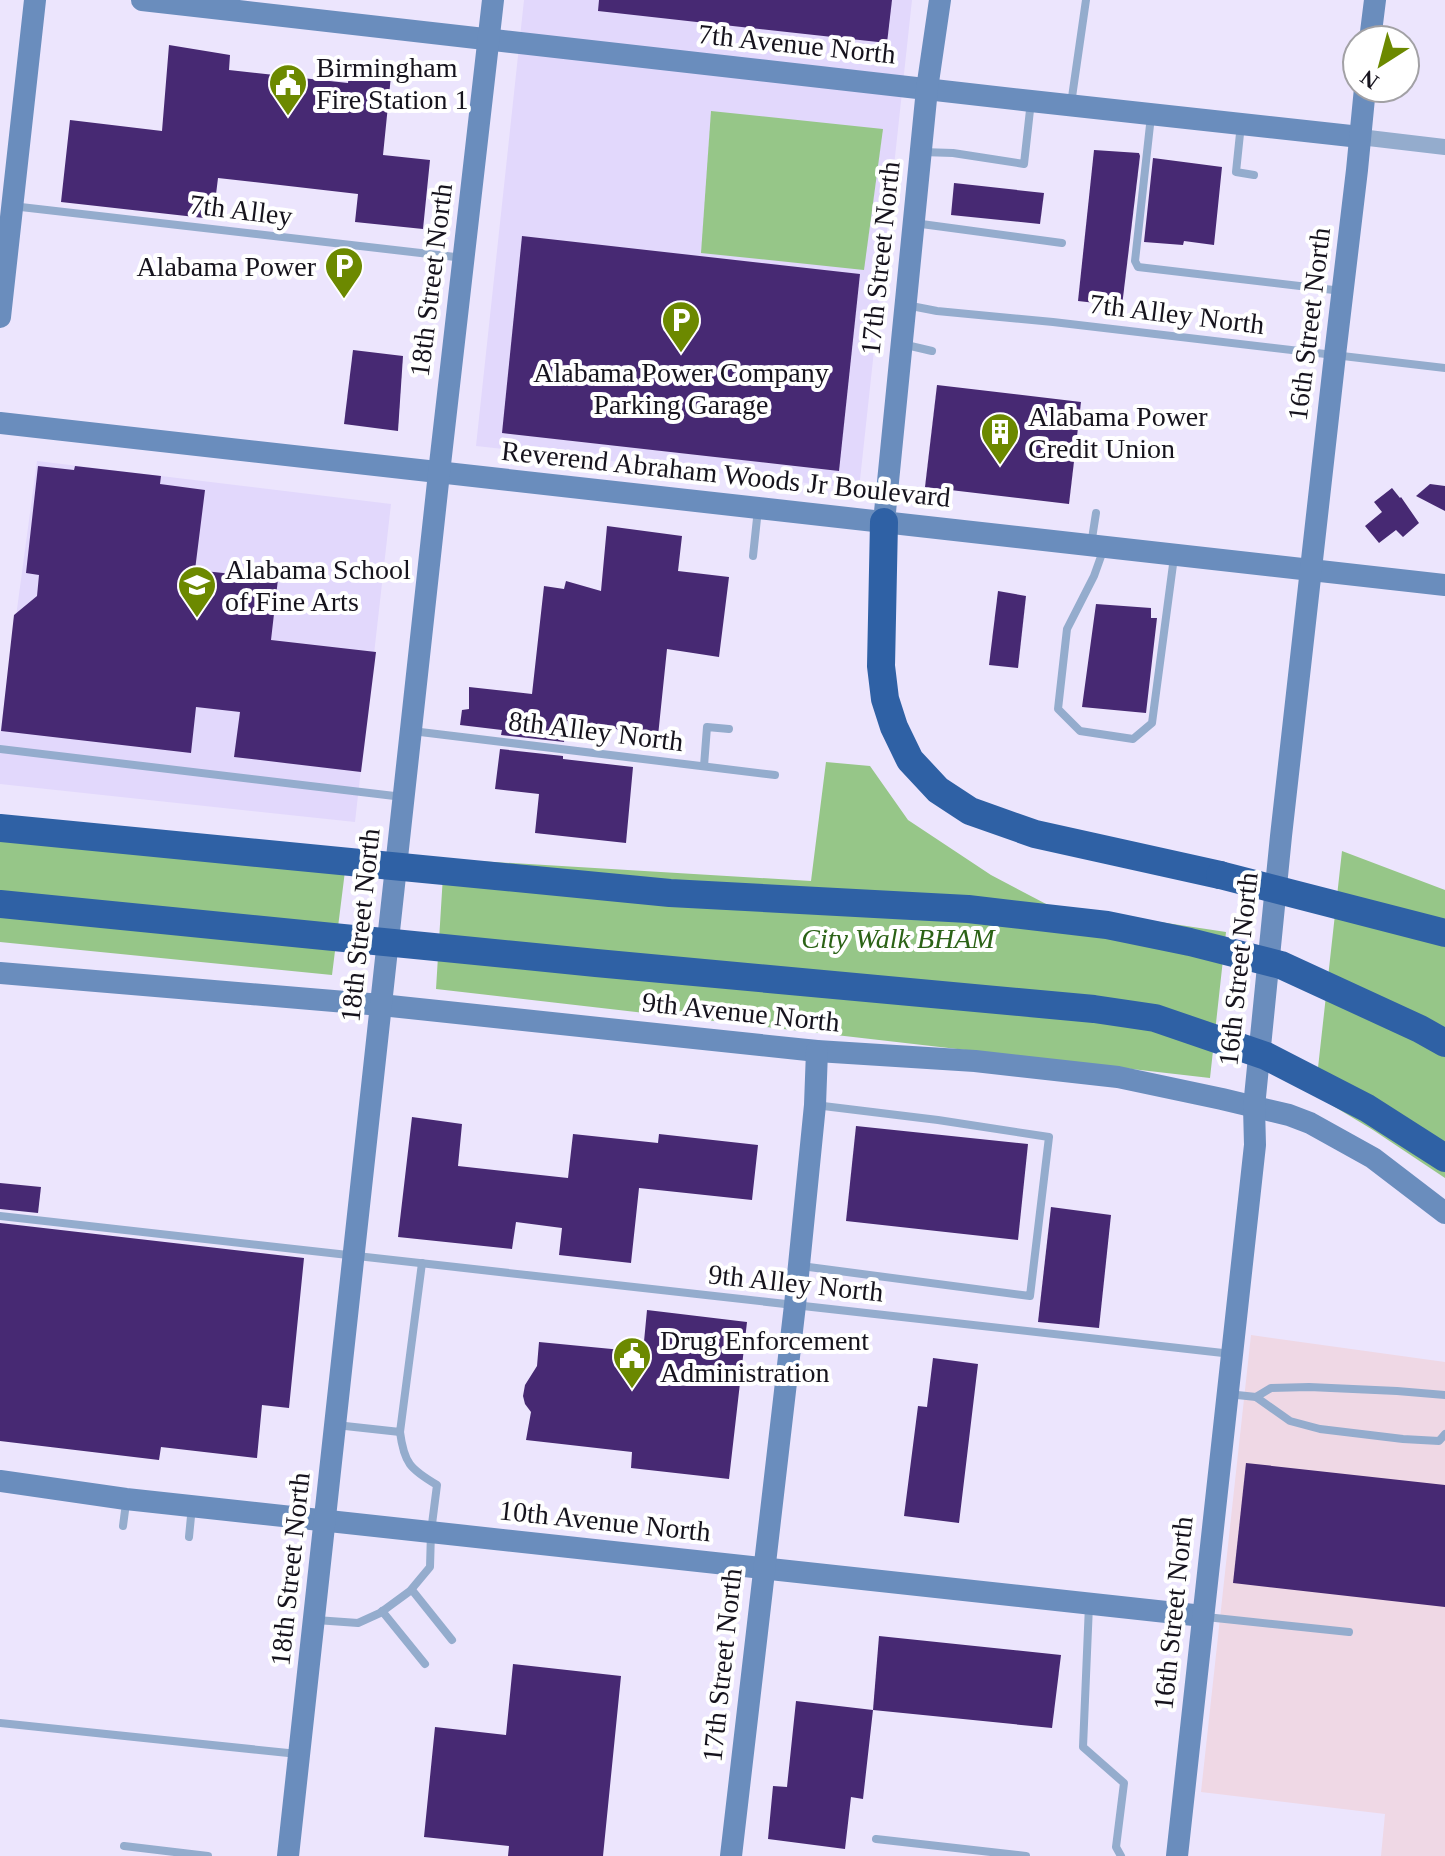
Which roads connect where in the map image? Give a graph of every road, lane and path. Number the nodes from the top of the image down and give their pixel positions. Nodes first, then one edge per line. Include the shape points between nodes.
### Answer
1 (35, 0) edge
2 (142, 0) edge
3 (493, 0) edge
4 (940, 0) edge
5 (1086, 0) edge
6 (1375, 0) edge
7 (1372, 24) edge
8 (488, 39) junction
9 (927, 89) junction
10 (1031, 101) junction
11 (1363, 104) edge
12 (1071, 105) junction
13 (1152, 114) junction
14 (1241, 124) junction
15 (1360, 137) junction
16 (1445, 147) edge
17 (921, 152) junction
18 (1254, 175) dead end
19 (12, 206) junction
20 (913, 222) junction
21 (1062, 243) dead end
22 (464, 258) junction
23 (1342, 291) junction
24 (1, 303) edge
25 (904, 305) junction
26 (901, 344) junction
27 (932, 351) dead end
28 (1335, 355) junction
29 (1445, 368) edge
30 (0, 423) edge
31 (439, 473) junction
32 (758, 508) junction
33 (1096, 513) dead end
34 (884, 522) junction
35 (1098, 546) junction
36 (1174, 555) junction
37 (753, 556) dead end
38 (1312, 570) junction
39 (1445, 585) edge
40 (729, 729) dead end
41 (411, 731) junction
42 (0, 749) edge
43 (704, 766) junction
44 (775, 775) dead end
45 (404, 797) junction
46 (0, 828) edge
47 (0, 904) edge
48 (1445, 933) edge
49 (0, 973) edge
50 (381, 1005) junction
51 (1445, 1043) edge
52 (817, 1051) junction
53 (815, 1105) junction
54 (1254, 1107) junction
55 (1445, 1158) edge
56 (1445, 1213) edge
57 (0, 1216) edge
58 (354, 1255) junction
59 (422, 1263) junction
60 (799, 1265) junction
61 (795, 1305) junction
62 (1232, 1354) junction
63 (1228, 1394) junction
64 (1445, 1395) edge
65 (1256, 1397) junction
66 (335, 1425) junction
67 (400, 1432) junction
68 (1445, 1434) edge
69 (0, 1481) edge
70 (126, 1499) junction
71 (192, 1506) junction
72 (325, 1521) junction
73 (123, 1526) dead end
74 (431, 1532) junction
75 (189, 1537) dead end
76 (763, 1568) junction
77 (412, 1590) junction
78 (1089, 1604) junction
79 (382, 1611) junction
80 (1203, 1616) junction
81 (314, 1620) junction
82 (1349, 1632) dead end
83 (452, 1640) dead end
84 (425, 1664) dead end
85 (0, 1723) edge
86 (300, 1754) junction
87 (876, 1839) dead end
88 (124, 1846) dead end
89 (208, 1856) edge
90 (288, 1856) edge
91 (731, 1856) edge
92 (1026, 1856) edge
93 (1121, 1856) edge
94 (1177, 1856) edge

1 - 19 street
2 - 8 street, 7th Avenue North
3 - 8 street, 18th Street North
4 - 9 street, 17th Street North
5 - 12 lane
6 - 7 street
8 - 9 street, 7th Avenue North
8 - 22 street, 18th Street North
9 - 10 street, 7th Avenue North
9 - 17 street, 17th Street North
10 - 12 street, 7th Avenue North
10 - 17 lane via 1024,164
11 - 15 street, 16th Street North
12 - 13 street, 7th Avenue North
13 - 14 street, 7th Avenue North
13 - 23 lane via 1138,267
14 - 15 street, 7th Avenue North
14 - 18 lane via 1236,172
15 - 16 street, 7th Avenue North
15 - 23 street, 16th Street North
17 - 20 street, 17th Street North
19 - 22 lane, 7th Alley
19 - 24 street
20 - 21 lane
20 - 25 street, 17th Street North
22 - 31 street, 18th Street North
23 - 28 street, 16th Street North
25 - 26 street, 17th Street North
25 - 28 lane, 7th Alley North
26 - 27 lane
26 - 34 street, 17th Street North
28 - 29 lane, 7th Alley North
28 - 38 street, 16th Street North
30 - 31 street, Reverend Abraham Woods Jr Boulevard
31 - 32 street, Reverend Abraham Woods Jr Boulevard
31 - 41 street, 18th Street North
32 - 34 street, Reverend Abraham Woods Jr Boulevard
32 - 37 lane
33 - 35 lane
34 - 35 street, Reverend Abraham Woods Jr Boulevard
34 - 48 highway, bridge via 885,699 910,760 938,790 970,811 1035,834
35 - 36 street, Reverend Abraham Woods Jr Boulevard
35 - 36 lane via 1094,576 1067,629 1058,709 1080,731 1133,739 1152,723
36 - 38 street, Reverend Abraham Woods Jr Boulevard
38 - 39 street, Reverend Abraham Woods Jr Boulevard
38 - 54 street, 16th Street North
40 - 43 lane via 707,727
41 - 43 lane, 8th Alley North
41 - 45 street, 18th Street North
42 - 45 lane
43 - 44 lane, 8th Alley North
45 - 50 street, 18th Street North
46 - 51 highway, bridge via 670,893 968,909 1107,925 1281,965
47 - 55 highway, bridge via 1155,1018 1266,1056 1367,1108
49 - 50 street, 9th Avenue North
50 - 52 street, 9th Avenue North
50 - 58 street, 18th Street North
52 - 53 street, 17th Street North
52 - 54 street, 9th Avenue North via 1118,1077
53 - 60 street, 17th Street North
53 - 60 lane via 1049,1137 1030,1296
54 - 56 street, 9th Avenue North via 1310,1123 1373,1158
54 - 62 street, 16th Street North via 1255,1145
57 - 58 lane, 9th Alley North
58 - 59 lane, 9th Alley North
58 - 66 street, 18th Street North
59 - 61 lane, 9th Alley North
59 - 67 lane
60 - 61 street, 17th Street North
61 - 62 lane, 9th Alley North
61 - 76 street, 17th Street North
62 - 63 street, 16th Street North
63 - 65 lane
63 - 80 street, 16th Street North
64 - 65 lane via 1309,1387 1271,1388
65 - 68 lane via 1290,1421 1320,1429 1439,1441
66 - 67 lane
66 - 72 street, 18th Street North
67 - 74 lane via 403,1455 416,1473 437,1485
69 - 70 street, 10th Avenue North
70 - 71 street, 10th Avenue North
70 - 73 lane
71 - 72 street, 10th Avenue North
71 - 75 lane
72 - 74 street, 10th Avenue North
72 - 81 street, 18th Street North
74 - 76 street, 10th Avenue North
74 - 77 lane via 430,1567
76 - 78 street, 10th Avenue North
76 - 91 street, 17th Street North
77 - 79 lane
77 - 83 lane
78 - 80 street, 10th Avenue North
78 - 93 lane via 1083,1747 1124,1783 1116,1847
79 - 81 lane via 358,1623
79 - 84 lane
80 - 82 lane
80 - 94 street, 16th Street North
81 - 86 street, 18th Street North
85 - 86 lane
86 - 90 street, 18th Street North
87 - 92 lane
88 - 89 lane

